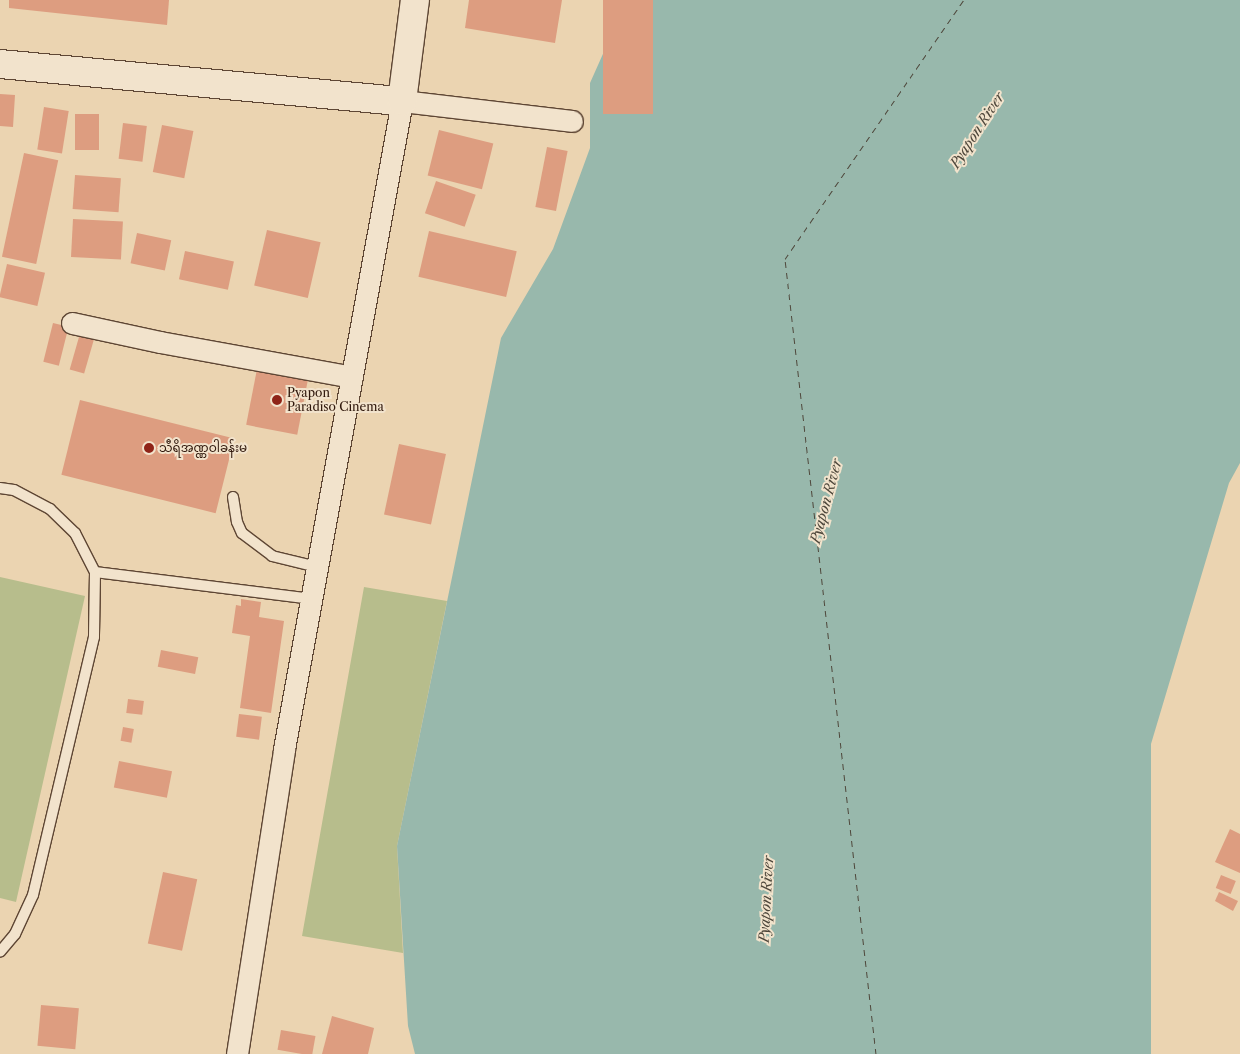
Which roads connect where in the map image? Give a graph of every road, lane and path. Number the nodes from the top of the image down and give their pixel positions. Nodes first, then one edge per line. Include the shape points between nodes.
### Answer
1 (415, 0) edge
2 (0, 64) edge
3 (402, 101) junction
4 (572, 121) dead end
5 (72, 323) dead end
6 (352, 377) junction
7 (0, 488) edge
8 (232, 497) dead end
9 (317, 567) junction
10 (95, 572) junction
11 (312, 599) junction
12 (0, 952) edge
13 (237, 1054) edge

1 - 3 main road
2 - 3 main road
3 - 4 street
3 - 6 street
5 - 6 street
6 - 9 street
7 - 10 lane via 14,490 50,509 75,533
8 - 9 lane via 242,532 272,556
9 - 11 street
10 - 11 lane
10 - 12 lane via 94,637 34,895 15,934
11 - 13 street via 284,750

